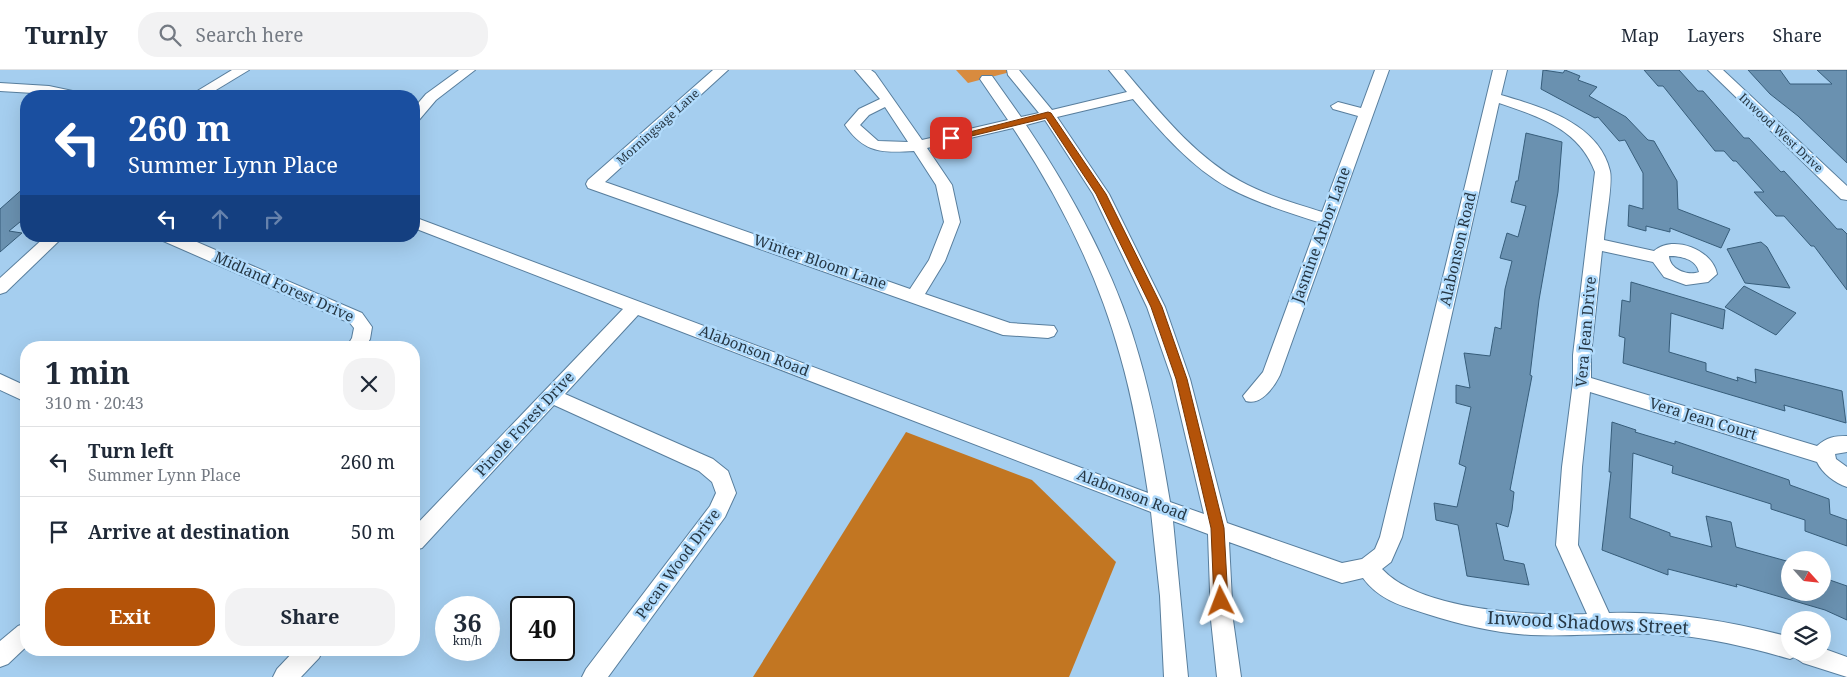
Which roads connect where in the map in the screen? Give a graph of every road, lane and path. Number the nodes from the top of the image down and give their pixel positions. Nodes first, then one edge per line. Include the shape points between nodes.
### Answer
1 (242, 70) edge
2 (468, 70) edge
3 (721, 70) edge
4 (862, 70) edge
5 (1116, 70) edge
6 (1382, 70) edge
7 (1500, 70) edge
8 (1714, 70) edge
9 (1013, 72) dead end
10 (987, 79) dead end
11 (0, 87) edge
12 (49, 90) edge
13 (207, 90) edge
14 (1137, 94) junction
15 (1494, 97) junction
16 (888, 100) junction
17 (1338, 106) dead end
18 (420, 109) edge
19 (1048, 114) junction
20 (1365, 114) junction
21 (1019, 123) junction
22 (917, 146) junction
23 (594, 184) joint
24 (1847, 195) edge
25 (1326, 219) junction
26 (420, 224) edge
27 (50, 242) edge
28 (181, 242) edge
29 (1594, 243) junction
30 (1660, 258) dead end
31 (0, 288) edge
32 (915, 295) junction
33 (636, 306) junction
34 (1048, 331) dead end
35 (359, 341) edge
36 (0, 381) edge
37 (1582, 382) junction
38 (20, 392) edge
39 (552, 396) junction
40 (1253, 396) dead end
41 (1847, 444) edge
42 (1824, 456) junction
43 (1847, 479) edge
44 (1160, 506) junction
45 (1218, 528) junction
46 (420, 535) edge
47 (1368, 567) junction
48 (1602, 623) junction
49 (20, 638) edge
50 (1781, 645) edge
51 (0, 656) edge
52 (304, 656) edge
53 (1828, 661) edge
54 (1847, 668) edge
55 (285, 677) edge
56 (594, 677) edge
57 (1176, 677) edge
58 (1229, 677) edge

1 - 13 street
2 - 18 street via 431,97
3 - 23 street, Morningsage Lane
4 - 16 street
5 - 14 street
6 - 20 street, Jasmine Arbor Lane
7 - 15 street, Alabonson Road
8 - 24 street, Inwood West Drive
9 - 19 street
10 - 21 street
11 - 12 street
14 - 19 street
14 - 25 street via 1197,158 1233,184
15 - 29 street, Vera Jean Drive via 1559,122 1578,134 1592,149 1603,172
15 - 47 street, Alabonson Road via 1391,537 1383,555
16 - 22 street
16 - 22 street via 864,112 852,125 862,140 887,148
17 - 20 street
19 - 21 street
19 - 45 street via 1101,194 1156,307 1181,379
20 - 25 street, Jasmine Arbor Lane
21 - 22 street
21 - 44 street via 1059,187 1100,275 1129,355
22 - 32 street via 944,185 952,222 937,261
23 - 32 street, Winter Bloom Lane
25 - 40 street, Jasmine Arbor Lane via 1271,375
26 - 33 street, Alabonson Road
27 - 31 street
28 - 35 street, Midland Forest Drive via 356,318 363,327
29 - 30 street
29 - 37 street, Vera Jean Drive
32 - 34 street, Winter Bloom Lane via 1009,330
33 - 39 street, Pinole Forest Drive
33 - 44 street, Alabonson Road
36 - 38 street
37 - 42 street, Vera Jean Court
37 - 48 street, Vera Jean Drive via 1567,545
39 - 46 street, Pinole Forest Drive
39 - 56 street, Pecan Wood Drive via 706,464 721,477 726,493 718,511
41 - 42 street via 1832,444
42 - 43 street via 1834,470
44 - 45 street, Alabonson Road
44 - 57 street
45 - 47 street, Alabonson Road via 1342,573
45 - 58 street via 1222,620
47 - 48 street, Inwood Shadows Street via 1379,583 1394,593 1438,608 1480,618 1546,625
48 - 50 street, Inwood Shadows Street via 1662,624 1749,636
49 - 51 street
52 - 55 street
53 - 54 street

